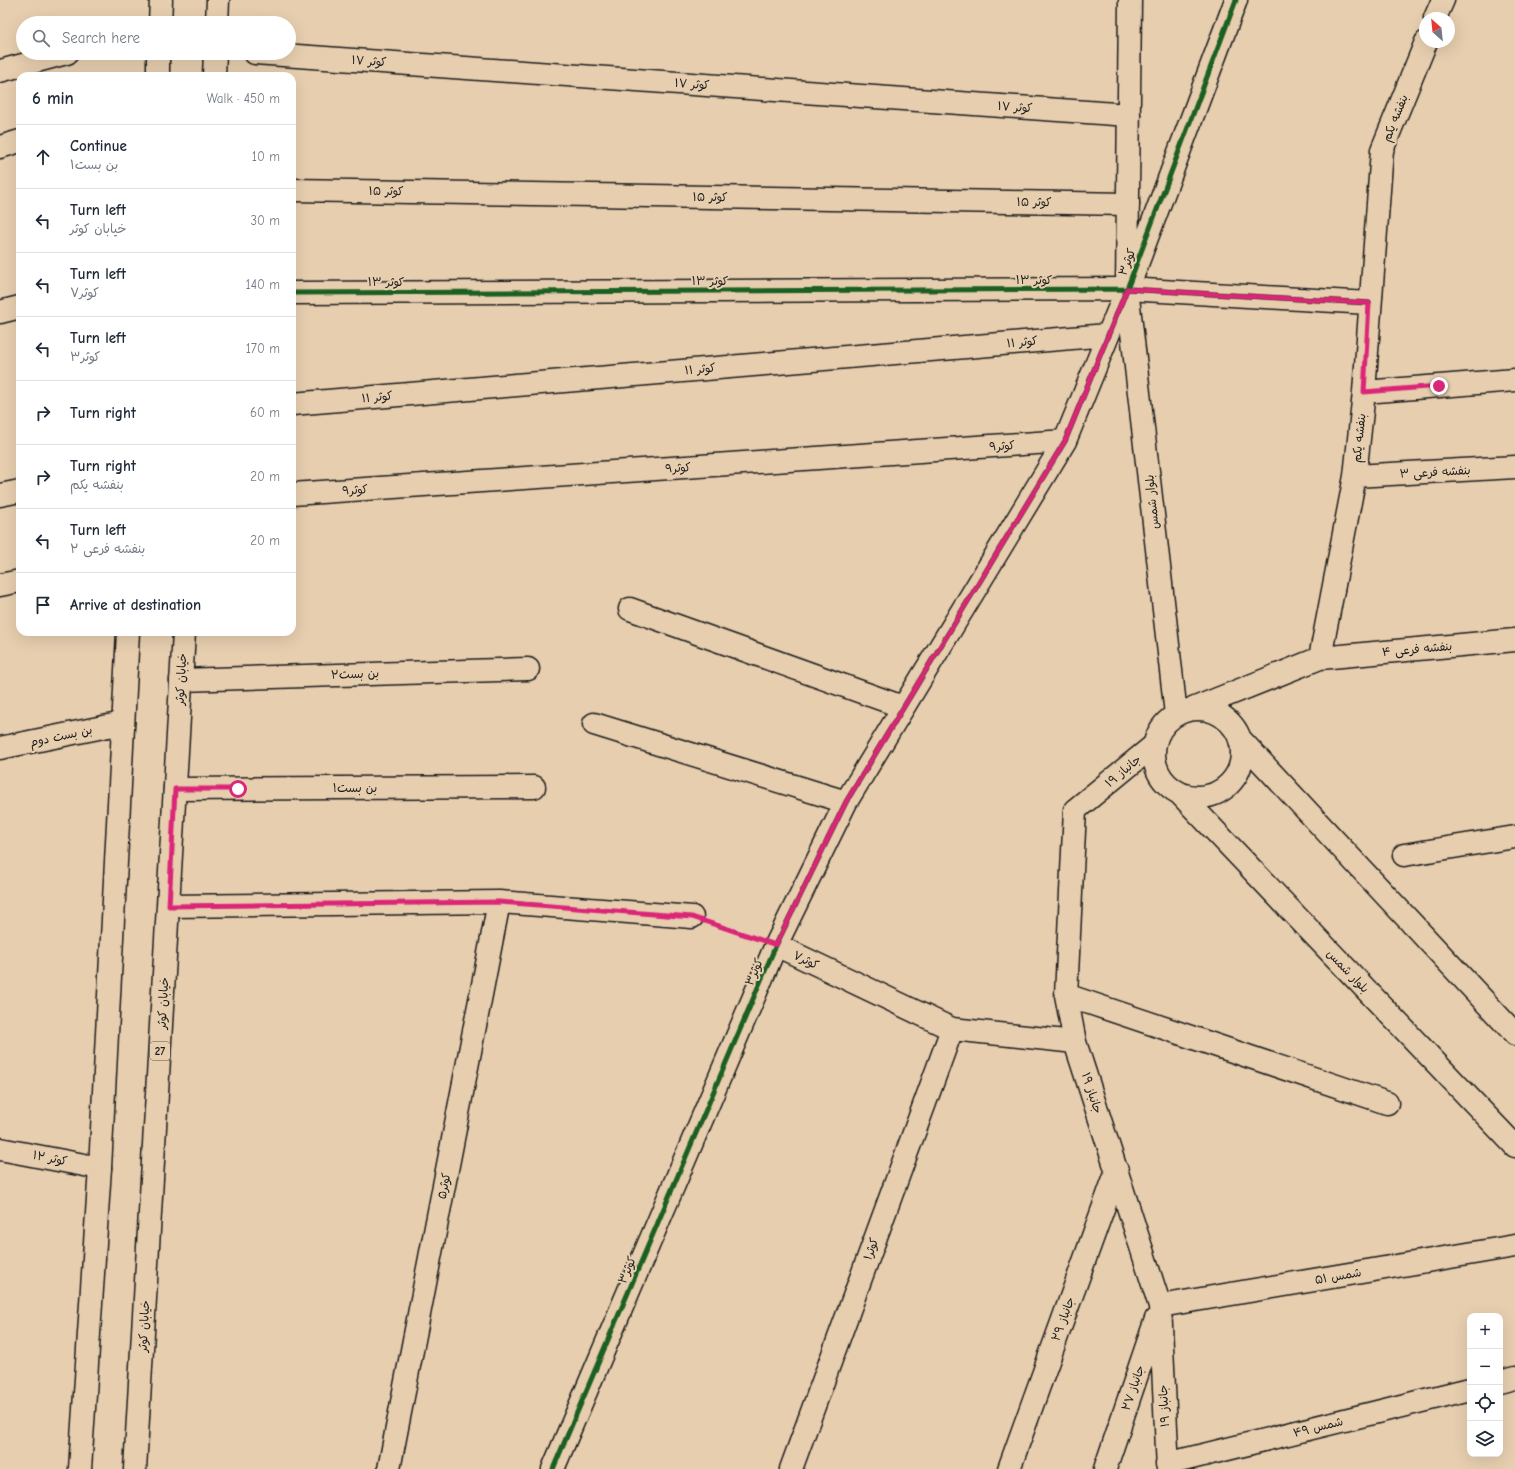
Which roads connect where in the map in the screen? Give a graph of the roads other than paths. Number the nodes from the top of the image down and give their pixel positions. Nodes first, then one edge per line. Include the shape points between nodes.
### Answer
1 (161, 0) edge
2 (218, 0) edge
3 (1130, 0) edge
4 (1236, 0) edge
5 (1442, 0) edge
6 (1437, 12) edge
7 (160, 16) edge
8 (217, 16) edge
9 (1424, 48) edge
10 (296, 56) edge
11 (41, 60) edge
12 (158, 60) edge
13 (215, 60) edge
14 (0, 71) edge
15 (158, 72) edge
16 (214, 72) edge
17 (1129, 116) junction
18 (16, 143) edge
19 (0, 147) edge
20 (296, 190) edge
21 (1128, 204) junction
22 (1127, 289) junction
23 (296, 293) edge
24 (1369, 303) junction
25 (16, 308) edge
26 (0, 312) edge
27 (1107, 335) junction
28 (1515, 380) edge
29 (1364, 392) junction
30 (296, 404) edge
31 (1065, 441) junction
32 (1515, 467) edge
33 (1355, 476) junction
34 (16, 492) edge
35 (296, 494) edge
36 (0, 495) edge
37 (16, 582) edge
38 (0, 585) edge
39 (630, 609) dead end
40 (128, 636) edge
41 (184, 636) edge
42 (1515, 640) edge
43 (1320, 658) junction
44 (528, 668) dead end
45 (181, 680) junction
46 (904, 707) junction
47 (1186, 711) junction
48 (123, 723) junction
49 (594, 724) dead end
50 (1242, 740) junction
51 (1153, 746) junction
52 (0, 748) edge
53 (534, 787) dead end
54 (175, 789) junction
55 (1181, 795) junction
56 (846, 802) junction
57 (1515, 837) edge
58 (1404, 856) dead end
59 (499, 902) junction
60 (169, 906) junction
61 (692, 917) road end
62 (776, 945) junction
63 (1066, 995) junction
64 (952, 1029) junction
65 (1515, 1034) edge
66 (1075, 1042) junction
67 (1387, 1103) dead end
68 (1515, 1146) edge
69 (0, 1149) edge
70 (100, 1168) junction
71 (1117, 1170) junction
72 (1515, 1246) edge
73 (1160, 1306) junction
74 (1515, 1378) edge
75 (1503, 1381) edge
76 (1467, 1391) edge
77 (1167, 1466) edge
78 (80, 1469) edge
79 (135, 1469) edge
80 (389, 1469) edge
81 (553, 1469) edge
82 (791, 1469) edge
83 (1009, 1469) edge
84 (1105, 1469) edge

1 - 7 street
2 - 8 street
3 - 17 street, بلوار شمس
4 - 22 street, کوثر۳
5 - 6 street
9 - 24 street, بنفشه یکم via 1382,150
10 - 17 street, کوثر ۱۷
11 - 14 street
12 - 15 street
13 - 16 street
17 - 21 street, بلوار شمس
18 - 19 street
20 - 21 street, کوثر ۱۵
21 - 22 street, بلوار شمس
22 - 23 street, کوثر ۱۳
22 - 24 street, کوثر ۱۳
22 - 27 street, کوثر۳
22 - 47 street, بلوار شمس
24 - 29 street, بنفشه یکم
25 - 26 street
27 - 30 street, کوثر ۱۱
27 - 31 street, کوثر۳
28 - 29 street
29 - 33 street, بنفشه یکم
31 - 35 street, کوثر۹
31 - 46 street, کوثر۳
32 - 33 street, بنفشه فرعی ۳
33 - 43 street, بنفشه یکم
34 - 36 street
37 - 38 street
39 - 46 street
40 - 48 street
41 - 45 street, خیابان کوثر / 27
42 - 43 street, بنفشه فرعی ۴
43 - 47 street
44 - 45 street, بن بست۲
45 - 54 street, خیابان کوثر / 27
46 - 56 street, کوثر۳
47 - 50 street via 1215,711 1231,723
47 - 51 street via 1161,727
48 - 52 street, بن بست دوم
48 - 70 street
49 - 56 street
50 - 55 street via 1242,760 1235,779 1220,792 1200,798
50 - 65 street
51 - 55 street via 1154,766 1164,783
51 - 63 street, جانباز ۱۹ via 1075,810
53 - 54 street, بن بست۱
54 - 60 street, خیابان کوثر / 27
55 - 68 street, بلوار شمس
56 - 62 street, کوثر۳
57 - 58 street
59 - 60 street
59 - 61 street
59 - 80 street, کوثر۵
60 - 79 street, خیابان کوثر / 27
62 - 64 street, کوثر۷
62 - 81 street, کوثر۳
63 - 66 street, جانباز ۱۹
63 - 67 street
64 - 66 street, کوثر۷
64 - 82 street, کوثر۱
66 - 71 street, جانباز ۱۹
69 - 70 street, کوثر ۱۲
70 - 78 street
71 - 73 street, جانباز ۱۹
71 - 83 street, جانباز ۲۹
72 - 73 street, شمس ۵۱
73 - 77 street, جانباز ۱۹
73 - 84 street, جانباز ۲۷
74 - 75 street
76 - 77 street, شمس ۴۹

